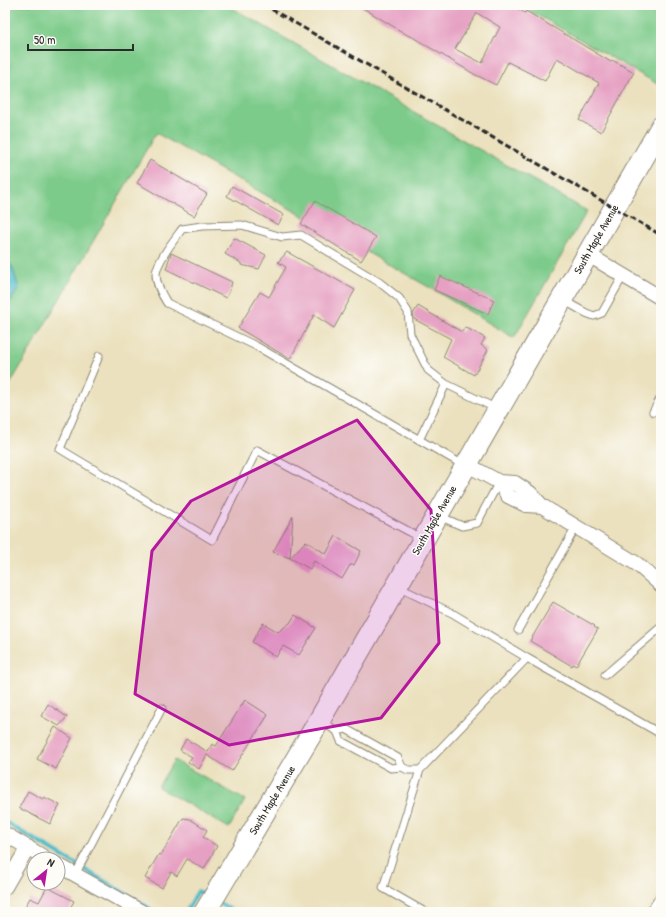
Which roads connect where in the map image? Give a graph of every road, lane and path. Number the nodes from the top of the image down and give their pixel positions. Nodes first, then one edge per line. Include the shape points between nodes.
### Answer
1 (661, 127) edge
2 (587, 254) junction
3 (623, 276) junction
4 (661, 298) edge
5 (561, 299) junction
6 (99, 356) dead end
7 (446, 384) junction
8 (661, 397) edge
9 (497, 410) junction
10 (653, 412) dead end
11 (419, 440) junction
12 (466, 465) junction
13 (499, 482) junction
14 (437, 515) junction
15 (576, 527) junction
16 (423, 540) junction
17 (661, 585) edge
18 (396, 586) junction
19 (661, 627) edge
20 (518, 630) dead end
21 (527, 658) junction
22 (605, 675) dead end
23 (162, 708) dead end
24 (319, 721) junction
25 (337, 731) junction
26 (661, 734) edge
27 (402, 767) junction
28 (420, 770) junction
29 (5, 834) edge
30 (28, 847) junction
31 (34, 851) edge
32 (66, 870) edge
33 (75, 875) junction
34 (5, 887) edge
35 (661, 894) edge
36 (142, 912) edge
37 (205, 912) edge
38 (425, 912) edge
39 (650, 912) edge

1 - 2 main road, South Maple Avenue
2 - 3 street
2 - 5 main road, South Maple Avenue
3 - 4 street
3 - 5 lane via 602,313 594,316
5 - 9 main road, South Maple Avenue
6 - 16 lane via 60,449 212,540 257,450
7 - 9 lane
7 - 11 lane
7 - 11 lane via 428,370 410,334 408,312 399,298 379,282 300,235 282,237 242,225 202,226 182,229 164,254 156,274 167,303 256,346
8 - 10 lane
9 - 12 main road, South Maple Avenue
11 - 12 lane
12 - 13 street
12 - 14 main road, South Maple Avenue
13 - 14 lane via 477,523 462,526
13 - 15 street via 508,496 526,505 542,506
14 - 16 main road, South Maple Avenue
15 - 17 street via 637,564
15 - 20 lane
16 - 18 main road, South Maple Avenue
18 - 21 lane via 452,613
18 - 24 main road, South Maple Avenue
19 - 22 lane
21 - 26 lane
21 - 28 lane
23 - 33 lane
24 - 25 lane
24 - 37 main road, South Maple Avenue
25 - 27 lane via 341,741 392,768
25 - 27 lane via 346,729 369,741 398,758
27 - 28 lane
28 - 38 lane via 383,888
29 - 30 street
30 - 31 street
30 - 34 street
32 - 33 street
33 - 36 street
35 - 39 lane

